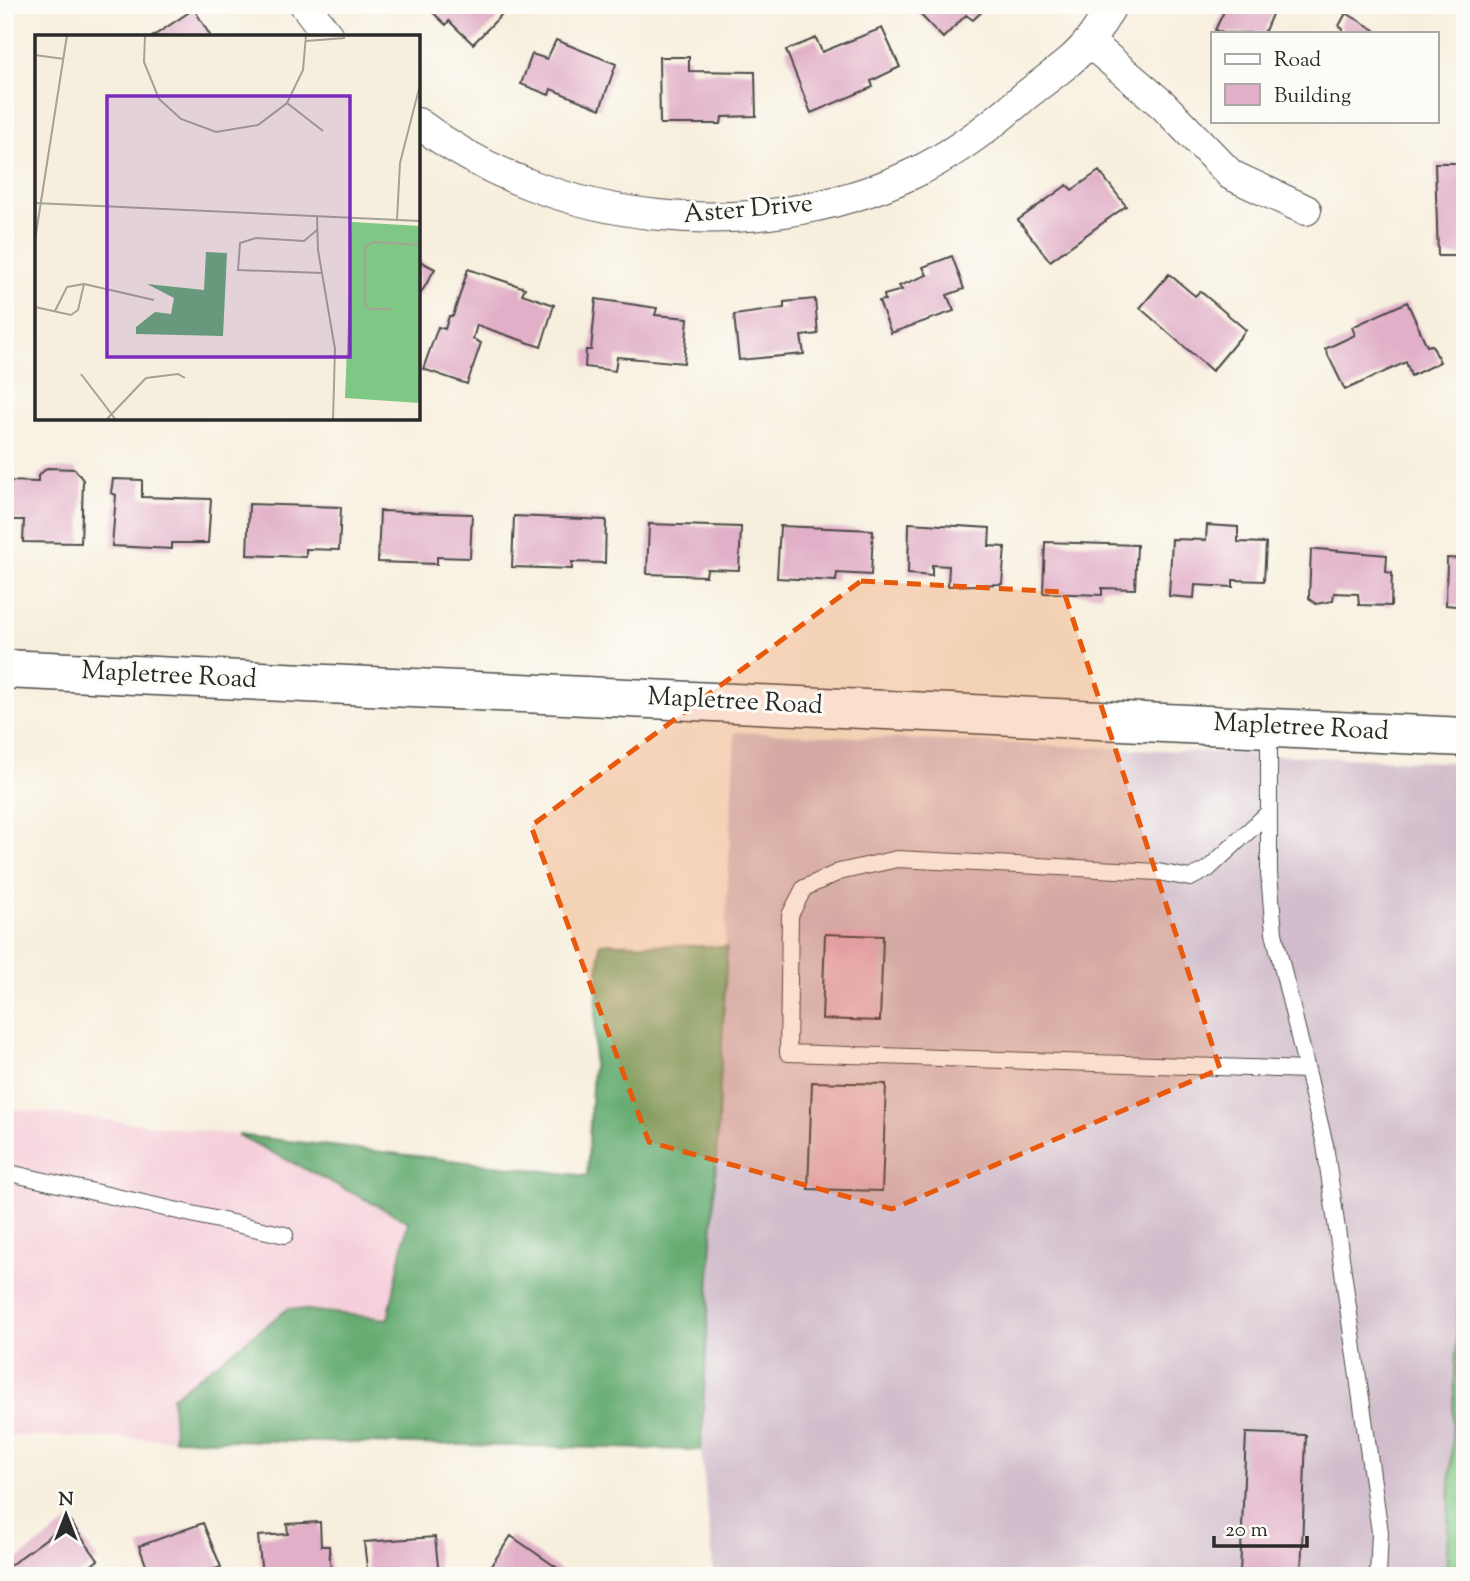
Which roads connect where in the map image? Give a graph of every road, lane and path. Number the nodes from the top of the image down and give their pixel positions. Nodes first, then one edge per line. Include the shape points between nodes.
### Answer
1 (305, 5) edge
2 (1112, 5) edge
3 (328, 35) edge
4 (1088, 42) junction
5 (420, 125) edge
6 (1306, 210) dead end
7 (5, 669) edge
8 (1269, 727) junction
9 (1465, 737) edge
10 (1269, 812) junction
11 (1307, 1070) junction
12 (5, 1172) edge
13 (285, 1235) dead end
14 (1378, 1576) edge

1 - 3 street
2 - 4 street, Aster Drive
4 - 5 street, Aster Drive via 986,130 912,174 831,203 747,216 657,216 578,202 499,173
4 - 6 street via 1163,105 1231,175
7 - 8 street, Mapletree Road
8 - 9 street, Mapletree Road
8 - 10 lane
10 - 11 lane via 1274,933
10 - 11 lane via 1208,869 1189,878 1158,872 897,859 839,872 804,888 790,915 788,1053
11 - 14 lane via 1325,1145 1380,1532
12 - 13 lane

